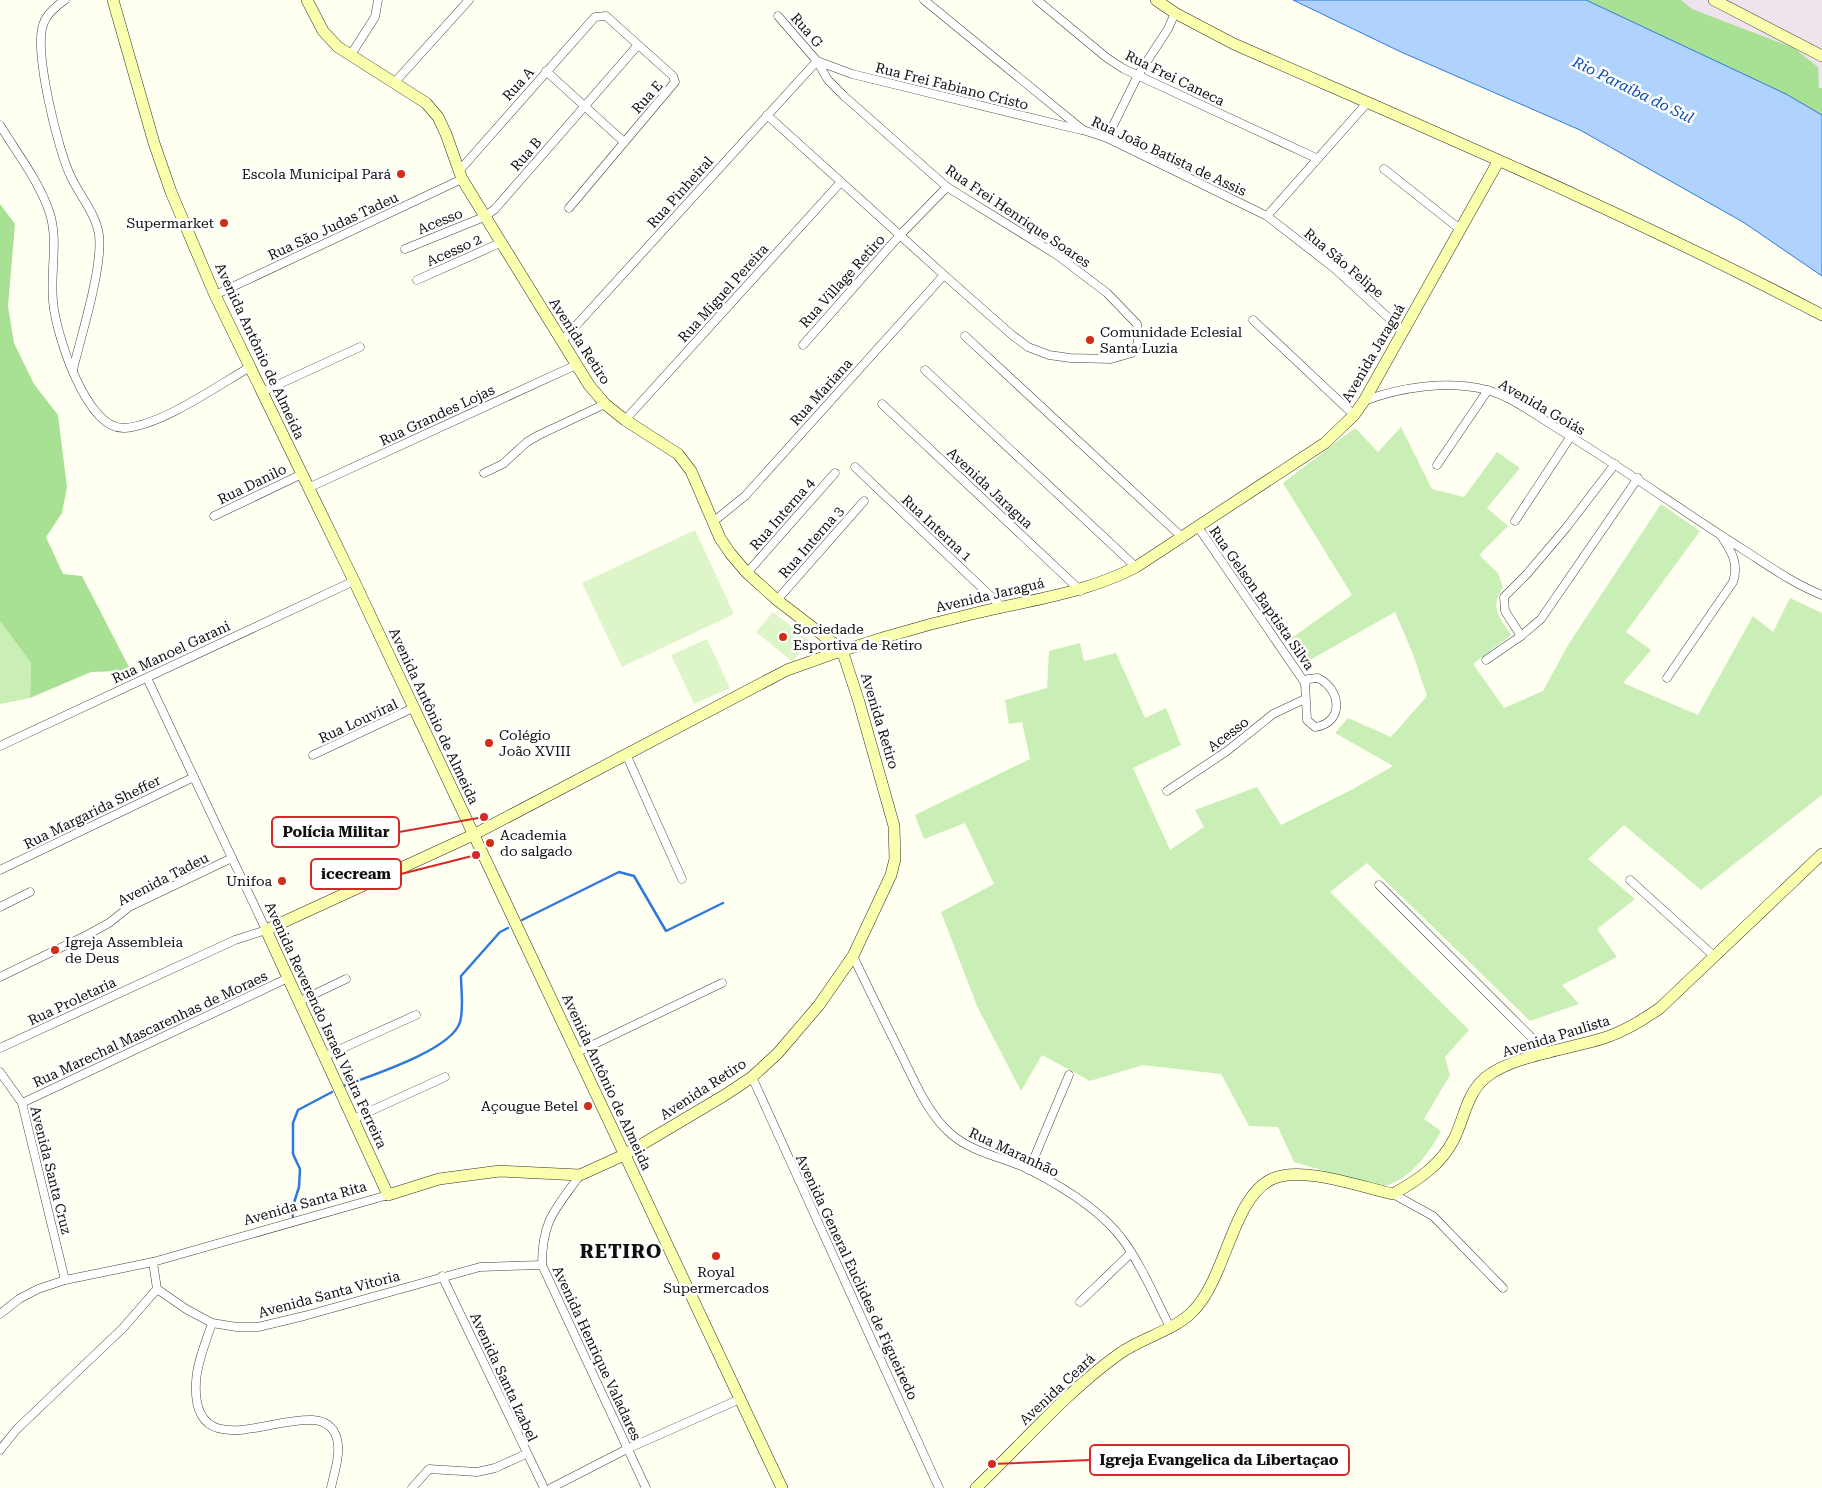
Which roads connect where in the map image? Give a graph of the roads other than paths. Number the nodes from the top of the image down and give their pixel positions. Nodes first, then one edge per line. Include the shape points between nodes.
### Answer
1 (65, 0) edge
2 (113, 0) edge
3 (307, 0) edge
4 (378, 0) edge
5 (469, 0) edge
6 (924, 0) edge
7 (1037, 0) edge
8 (1156, 0) edge
9 (1714, 0) edge
10 (1175, 13) junction
11 (598, 16) joint
12 (778, 16) dead end
13 (638, 45) junction
14 (350, 56) junction
15 (1822, 56) edge
16 (817, 60) junction
17 (546, 71) junction
18 (1138, 75) junction
19 (395, 82) junction
20 (1367, 103) junction
21 (585, 106) junction
22 (767, 115) junction
23 (0, 125) edge
24 (1083, 130) junction
25 (1107, 138) junction
26 (624, 142) junction
27 (1316, 158) junction
28 (1498, 162) junction
29 (1384, 170) dead end
30 (460, 175) junction
31 (840, 183) junction
32 (948, 187) junction
33 (569, 208) dead end
34 (1267, 216) junction
35 (484, 217) junction
36 (1461, 230) junction
37 (900, 235) junction
38 (500, 243) junction
39 (405, 249) dead end
40 (944, 275) junction
41 (418, 280) dead end
42 (215, 295) junction
43 (1822, 316) edge
44 (1253, 320) dead end
45 (1403, 331) junction
46 (965, 336) dead end
47 (562, 341) junction
48 (803, 345) dead end
49 (360, 347) dead end
50 (576, 365) junction
51 (250, 367) junction
52 (73, 370) junction
53 (925, 370) dead end
54 (1488, 390) junction
55 (262, 392) junction
56 (1364, 401) junction
57 (605, 404) junction
58 (882, 404) dead end
59 (1354, 415) junction
60 (625, 420) junction
61 (1570, 436) junction
62 (1615, 464) junction
63 (1437, 465) dead end
64 (855, 467) dead end
65 (484, 473) dead end
66 (835, 473) dead end
67 (302, 474) junction
68 (1638, 478) junction
69 (308, 488) junction
70 (864, 500) dead end
71 (214, 516) dead end
72 (1515, 521) dead end
73 (713, 522) junction
74 (1198, 527) junction
75 (1721, 536) junction
76 (1182, 538) junction
77 (1136, 567) junction
78 (747, 573) junction
79 (354, 581) junction
80 (1080, 590) junction
81 (1822, 595) edge
82 (777, 600) junction
83 (1002, 607) junction
84 (1521, 636) junction
85 (842, 650) junction
86 (1486, 660) dead end
87 (147, 678) junction
88 (1667, 678) dead end
89 (1305, 683) junction
90 (1305, 699) junction
91 (413, 708) junction
92 (0, 746) edge
93 (626, 754) junction
94 (313, 755) dead end
95 (194, 777) junction
96 (1167, 791) dead end
97 (473, 835) junction
98 (1822, 854) edge
99 (232, 858) junction
100 (0, 870) edge
101 (682, 879) dead end
102 (1630, 880) dead end
103 (1379, 885) dead end
104 (30, 892) dead end
105 (0, 907) edge
106 (266, 930) junction
107 (853, 956) junction
108 (1714, 956) junction
109 (0, 977) edge
110 (288, 978) junction
111 (346, 979) dead end
112 (722, 983) dead end
113 (300, 1002) junction
114 (416, 1015) dead end
115 (0, 1048) edge
116 (576, 1053) junction
117 (1548, 1054) junction
118 (325, 1056) junction
119 (0, 1072) edge
120 (1069, 1075) dead end
121 (446, 1077) dead end
122 (752, 1077) junction
123 (22, 1103) junction
124 (353, 1119) junction
125 (624, 1155) junction
126 (1029, 1170) junction
127 (580, 1175) junction
128 (1394, 1194) junction
129 (388, 1195) junction
130 (1131, 1253) junction
131 (153, 1262) junction
132 (542, 1265) junction
133 (442, 1276) junction
134 (64, 1280) junction
135 (1503, 1288) dead end
136 (157, 1289) junction
137 (1080, 1302) dead end
138 (0, 1314) edge
139 (212, 1323) junction
140 (1170, 1327) junction
141 (740, 1399) junction
142 (627, 1449) junction
143 (0, 1450) edge
144 (526, 1454) junction
145 (331, 1488) edge
146 (412, 1488) edge
147 (544, 1488) edge
148 (550, 1488) edge
149 (646, 1488) edge
150 (782, 1488) edge
151 (939, 1488) edge
152 (976, 1488) edge

1 - 52 street via 53,8 43,24 41,50 62,157 92,214 99,235 98,261
2 - 42 street, Avenida Antônio de Almeida via 154,143
3 - 14 street, Avenida Retiro via 323,31
4 - 14 street via 372,22
5 - 19 street
6 - 24 street, Rua João Batista de Assis
7 - 18 street, Rua Frei Caneca via 1107,58
8 - 10 street
9 - 15 street
10 - 18 street
10 - 20 street via 1234,44
11 - 13 street, Rua E via 606,16
11 - 17 street, Rua A
12 - 16 street, Rua G
13 - 21 street, Rua B
13 - 26 street, Rua E via 673,76 675,82
14 - 19 street, Avenida Retiro
16 - 22 street, Rua Pinheiral
16 - 24 street, Rua Frei Fabiano Cristo via 852,74
16 - 32 street, Rua Frei Henrique Soares via 828,80 844,96
17 - 21 street
17 - 30 street, Rua A
18 - 25 street
18 - 27 street, Rua Frei Caneca
19 - 30 street, Avenida Retiro via 426,103 438,117
20 - 27 street
20 - 28 street
21 - 26 street
21 - 35 street, Rua B via 495,209
22 - 31 street, Rua Frei Henrique Soares
22 - 47 street, Rua Pinheiral
23 - 52 street via 49,210 53,229 56,324
24 - 25 street, Rua João Batista de Assis
25 - 34 street, Rua João Batista de Assis
26 - 33 street, Rua E
27 - 34 street
28 - 36 street, Avenida Jaraguá
28 - 43 street via 1699,253
29 - 36 street
30 - 35 street, Avenida Retiro
30 - 42 street, Rua São Judas Tadeu
31 - 37 street, Rua Frei Henrique Soares
31 - 60 street, Rua Miguel Pereira
32 - 37 street, Rua Village Retiro
32 - 40 street, Rua Frei Henrique Soares via 1057,255 1107,293 1137,324 1138,343 1132,353 1123,358 1049,355 1028,347 1012,335
34 - 45 street, Rua São Felipe via 1334,268
35 - 38 street, Avenida Retiro
35 - 39 street, Acesso
36 - 45 street, Avenida Jaraguá
37 - 40 street, Rua Frei Henrique Soares
37 - 48 street, Rua Village Retiro
38 - 41 street, Acesso 2
38 - 47 street, Avenida Retiro
40 - 73 street, Rua Mariana via 745,496
42 - 51 street, Avenida Antônio de Almeida
44 - 59 street
45 - 56 street, Avenida Jaraguá
46 - 76 street
47 - 50 street, Avenida Retiro
49 - 55 street
50 - 57 street, Avenida Retiro
50 - 69 street, Rua Grandes Lojas
51 - 52 street via 163,417 123,428 109,424 95,412
51 - 55 street, Avenida Antônio de Almeida
53 - 77 street
54 - 56 street, Avenida Goiás via 1410,387
54 - 61 street, Avenida Goiás
54 - 63 street
55 - 67 street, Avenida Antônio de Almeida
56 - 59 street, Avenida Jaraguá
57 - 60 street, Avenida Retiro
57 - 65 street via 539,435 503,464
58 - 80 street, Avenida Jaragua
59 - 74 street, Avenida Jaraguá via 1325,443
60 - 73 street, Avenida Retiro via 666,445 685,462
61 - 62 street, Avenida Goiás
61 - 72 street
62 - 68 street, Avenida Goiás
62 - 84 street via 1560,535 1504,597 1505,611
64 - 83 street, Rua Interna 1
66 - 78 street, Rua Interna 4
67 - 69 street, Avenida Antônio de Almeida
67 - 71 street, Rua Danilo
68 - 75 street, Avenida Goiás
68 - 84 street via 1553,603 1541,619
69 - 79 street, Avenida Antônio de Almeida
70 - 82 street, Rua Interna 3
73 - 78 street, Avenida Retiro via 730,553
74 - 76 street, Avenida Jaraguá
74 - 89 street, Rua Gelson Baptista Silva
75 - 81 street, Avenida Goiás via 1805,588
75 - 88 street via 1735,560 1737,571 1733,582
76 - 77 street, Avenida Jaraguá
77 - 80 street, Avenida Jaraguá via 1112,580
78 - 82 street, Avenida Retiro
79 - 87 street, Rua Manoel Garani
79 - 91 street, Avenida Antônio de Almeida
80 - 83 street, Avenida Jaraguá
82 - 85 street, Avenida Retiro
83 - 85 street, Avenida Jaraguá via 916,627
84 - 86 street
85 - 93 street, Avenida Jaraguá via 787,670
85 - 107 street, Avenida Retiro via 879,769 896,846 892,875
87 - 92 street, Rua Manoel Garani
87 - 95 street, Avenida Reverendo Israel Vieira Ferreira
89 - 90 street, Rua Gelson Baptista Silva
89 - 90 street, Rua Gelson Baptista Silva via 1308,679 1318,678 1332,687 1336,710 1327,723 1315,728 1307,720
90 - 96 street, Acesso via 1273,714 1227,751
91 - 94 street, Rua Louviral
91 - 97 street, Avenida Antônio de Almeida
93 - 97 street, Avenida Jaraguá
93 - 101 street
95 - 99 street, Avenida Reverendo Israel Vieira Ferreira
95 - 100 street, Rua Margarida Sheffer
97 - 106 street, Avenida Jaraguá
97 - 116 street, Avenida Antônio de Almeida
98 - 108 street, Avenida Paulista
99 - 106 street, Avenida Reverendo Israel Vieira Ferreira
99 - 109 street, Avenida Tadeu via 129,907 87,935
102 - 108 street
103 - 117 street
104 - 105 street
106 - 110 street, Avenida Reverendo Israel Vieira Ferreira
106 - 115 street, Rua Proletaria via 226,944
107 - 122 street, Avenida Retiro via 813,1012 778,1053
107 - 126 street, Rua Maranhão via 917,1086 943,1126 974,1149
108 - 117 street, Avenida Paulista via 1660,1008 1633,1027 1607,1038
110 - 113 street, Avenida Reverendo Israel Vieira Ferreira
110 - 123 street, Rua Marechal Mascarenhas de Moraes
111 - 113 street
112 - 116 street
113 - 118 street, Avenida Reverendo Israel Vieira Ferreira
114 - 118 street
116 - 125 street, Avenida Antônio de Almeida
117 - 128 street, Avenida Paulista via 1502,1068 1484,1078 1474,1091 1454,1139 1439,1162 1421,1178
118 - 124 street, Avenida Reverendo Israel Vieira Ferreira
119 - 123 street, Avenida Santa Cruz
120 - 126 street
121 - 124 street
122 - 125 street, Avenida Retiro
122 - 151 street, Avenida General Euclides de Figueiredo
123 - 134 street, Avenida Santa Cruz
124 - 129 street, Avenida Reverendo Israel Vieira Ferreira
125 - 127 street, Avenida Santa Rita
125 - 141 street, Avenida Antônio de Almeida
126 - 130 street, Rua Maranhão via 1094,1211 1111,1226
127 - 129 street, Avenida Santa Rita via 500,1170 439,1179
127 - 132 street, Avenida Henrique Valadares via 548,1220 542,1241
128 - 135 street via 1433,1216
128 - 140 street via 1303,1173 1271,1179 1250,1199 1205,1296 1194,1311
129 - 131 street, Avenida Santa Rita
130 - 137 street
130 - 140 street, Rua Maranhão
131 - 134 street, Avenida Santa Rita
131 - 136 street
132 - 133 street, Avenida Santa Vitoria via 480,1267
132 - 142 street, Avenida Henrique Valadares
133 - 139 street, Avenida Santa Vitoria via 276,1324 237,1327
133 - 144 street, Avenida Santa Izabel
134 - 138 street, Avenida Santa Rita via 19,1299
136 - 139 street, Avenida Santa Vitoria
136 - 143 street via 123,1328 17,1429
139 - 145 street via 196,1381 196,1399 207,1420 229,1431 253,1430 307,1419 326,1424 334,1430 338,1446
140 - 152 street, Avenida Ceará via 1120,1353 1091,1376
141 - 142 street
141 - 150 street, Avenida Antônio de Almeida
142 - 148 street
142 - 149 street, Avenida Henrique Valadares
144 - 146 street via 478,1472 429,1469
144 - 147 street, Avenida Santa Izabel

